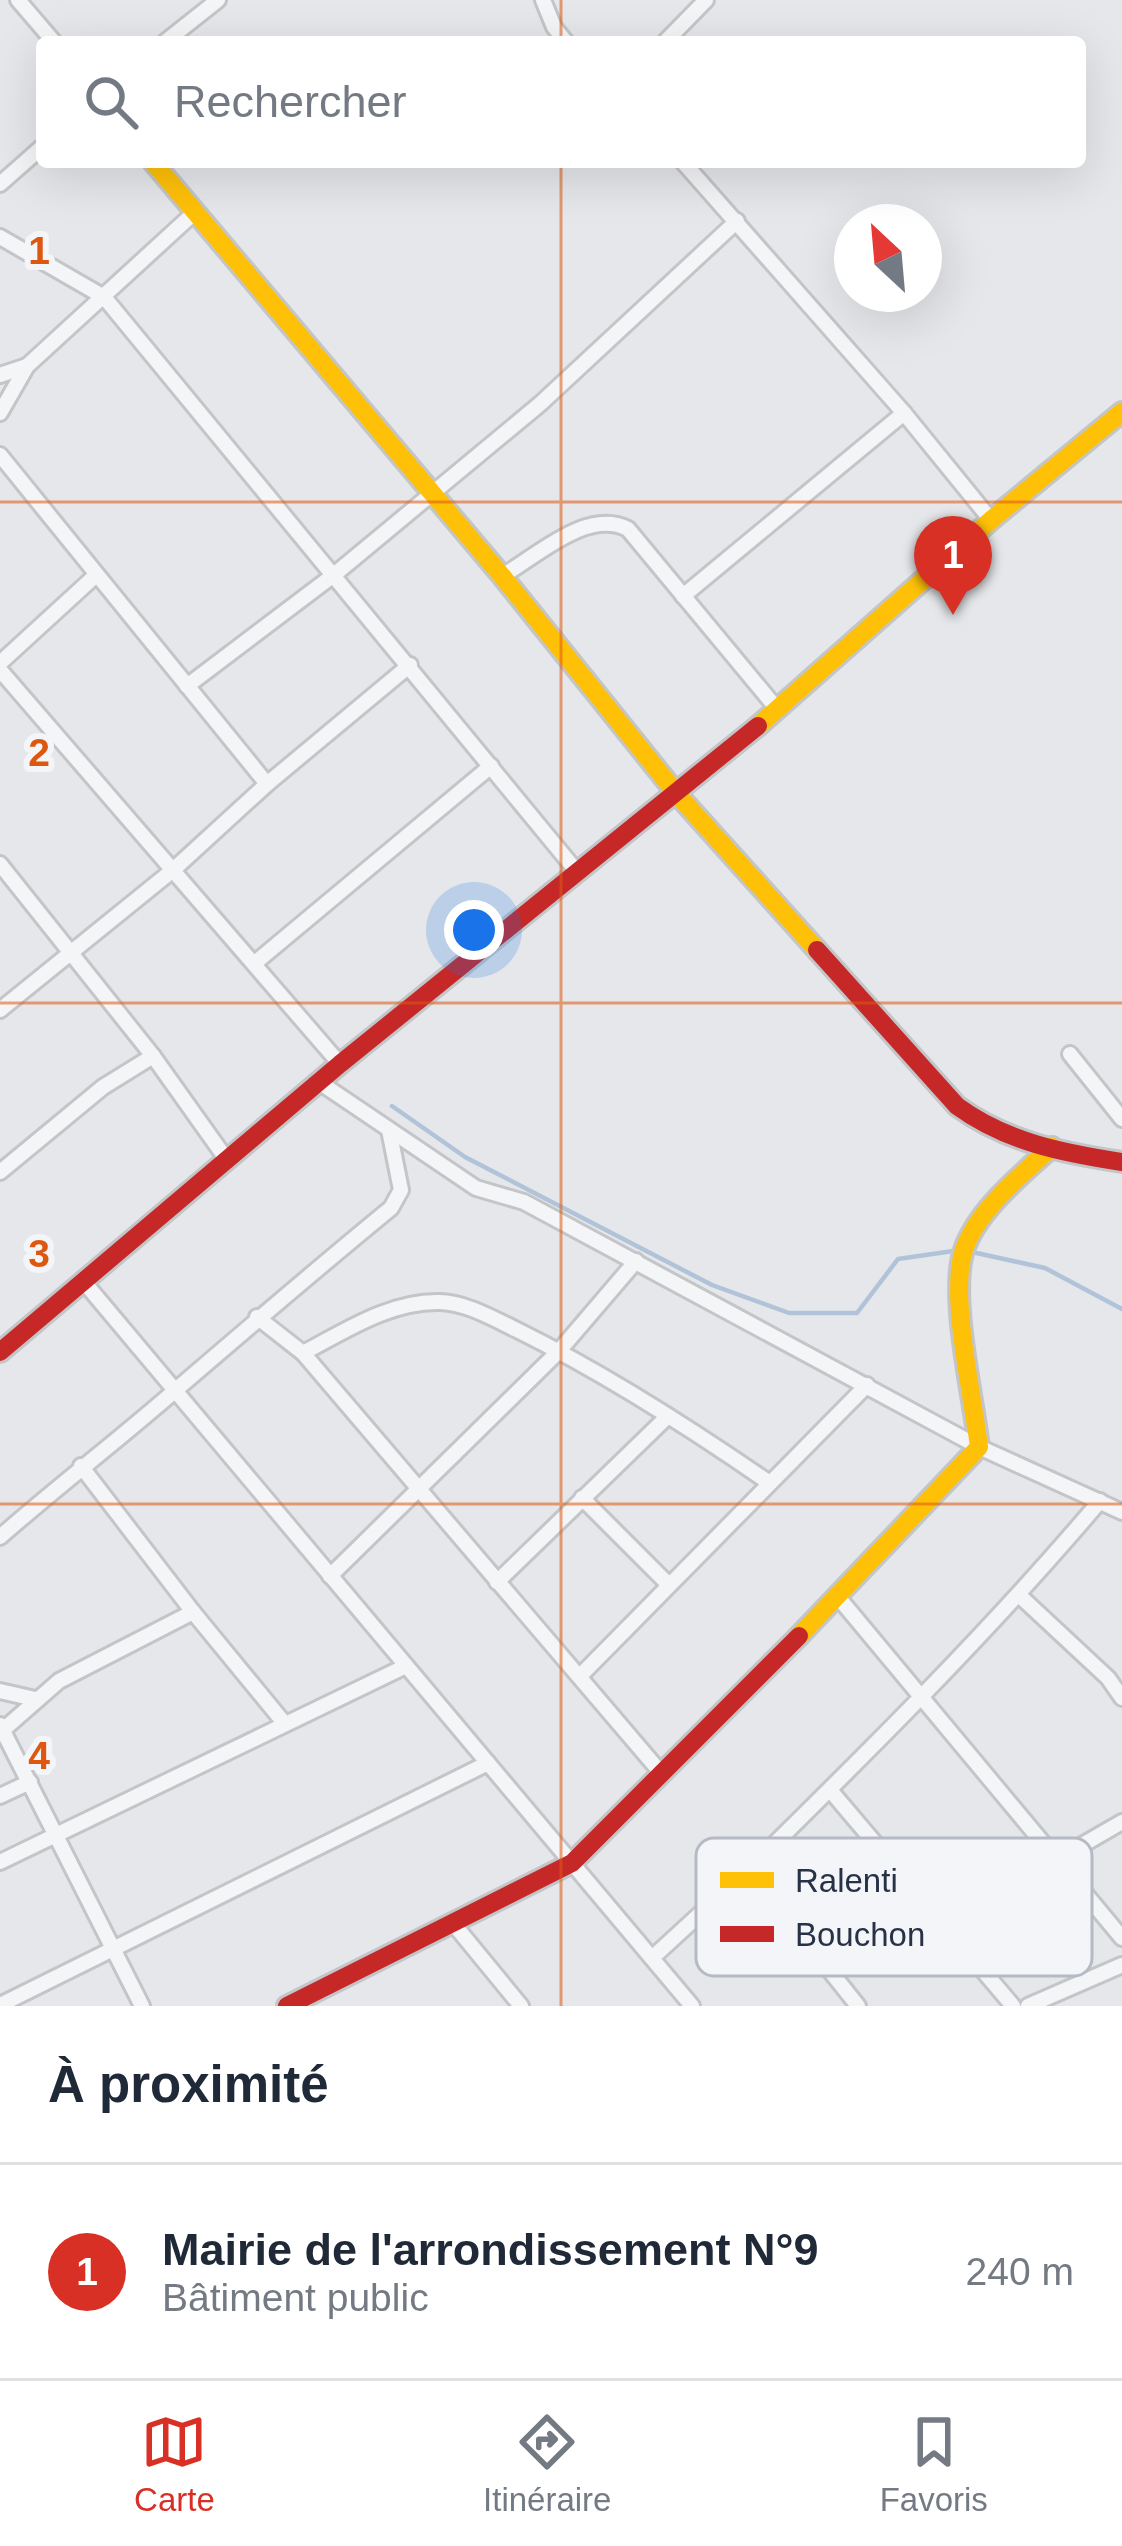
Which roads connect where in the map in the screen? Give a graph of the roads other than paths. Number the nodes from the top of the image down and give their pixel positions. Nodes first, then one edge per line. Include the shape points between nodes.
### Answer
1 (18, 0) edge
2 (218, 0) edge
3 (543, 0) edge
4 (706, 0) edge
5 (49, 36) edge
6 (173, 36) edge
7 (561, 36) edge
8 (671, 36) edge
9 (36, 152) edge
10 (157, 168) edge
11 (688, 168) edge
12 (0, 184) edge
13 (194, 213) junction
14 (737, 220) junction
15 (0, 237) edge
16 (104, 297) junction
17 (27, 366) junction
18 (0, 375) edge
19 (1122, 412) edge
20 (0, 413) edge
21 (904, 413) junction
22 (0, 455) edge
23 (430, 494) junction
24 (991, 520) junction
25 (334, 574) junction
26 (95, 575) junction
27 (502, 576) junction
28 (682, 596) junction
29 (410, 665) junction
30 (0, 667) edge
31 (187, 686) junction
32 (778, 710) junction
33 (490, 766) junction
34 (267, 784) junction
35 (676, 794) junction
36 (0, 864) edge
37 (173, 870) junction
38 (578, 873) junction
39 (71, 950) junction
40 (256, 962) junction
41 (0, 1010) edge
42 (1070, 1054) dead end
43 (153, 1056) junction
44 (340, 1064) junction
45 (319, 1082) junction
46 (1122, 1119) edge
47 (389, 1130) junction
48 (1052, 1147) junction
49 (227, 1160) junction
50 (1122, 1162) edge
51 (0, 1172) edge
52 (636, 1261) junction
53 (84, 1282) junction
54 (257, 1317) junction
55 (559, 1351) junction
56 (0, 1352) edge
57 (303, 1353) junction
58 (868, 1385) junction
59 (176, 1391) junction
60 (668, 1416) junction
61 (979, 1448) junction
62 (81, 1466) junction
63 (768, 1482) junction
64 (417, 1490) junction
65 (582, 1498) junction
66 (1100, 1501) junction
67 (1122, 1513) edge
68 (0, 1537) edge
69 (330, 1576) junction
70 (497, 1582) junction
71 (668, 1584) junction
72 (1020, 1596) junction
73 (838, 1597) junction
74 (193, 1612) junction
75 (406, 1666) junction
76 (1122, 1667) edge
77 (580, 1676) junction
78 (1108, 1678) junction
79 (0, 1691) edge
80 (923, 1698) junction
81 (1122, 1698) edge
82 (35, 1699) junction
83 (285, 1724) junction
84 (2, 1728) edge
85 (488, 1762) junction
86 (662, 1774) junction
87 (30, 1782) junction
88 (830, 1790) junction
89 (0, 1796) edge
90 (1122, 1822) edge
91 (56, 1834) junction
92 (781, 1838) edge
93 (870, 1838) edge
94 (1040, 1838) edge
95 (1092, 1839) edge
96 (0, 1862) edge
97 (572, 1863) junction
98 (1092, 1901) edge
99 (696, 1918) edge
100 (452, 1922) junction
101 (1122, 1938) edge
102 (113, 1946) junction
103 (652, 1958) junction
104 (1122, 1965) edge
105 (834, 1976) edge
106 (987, 1976) edge
107 (0, 2006) edge
108 (142, 2006) edge
109 (287, 2006) edge
110 (521, 2006) edge
111 (692, 2006) edge
112 (858, 2006) edge
113 (1012, 2006) edge
114 (1028, 2006) edge

1 - 5 street
2 - 6 street
3 - 7 street
4 - 8 street
9 - 12 street
10 - 13 street
11 - 14 street
13 - 16 street
13 - 23 street
14 - 21 street
14 - 23 street via 540,404
15 - 16 street
16 - 17 street
16 - 25 street
17 - 18 street
17 - 20 street
19 - 24 street
21 - 24 street
21 - 28 street
22 - 26 street
23 - 25 street
23 - 27 street
24 - 32 street
25 - 29 street
25 - 31 street
26 - 30 street
26 - 31 street
27 - 28 street via 608,521 628,529
27 - 35 street
28 - 32 street
29 - 33 street
29 - 34 street
30 - 37 street
31 - 34 street
32 - 35 street
33 - 38 street
33 - 40 street
34 - 37 street
35 - 38 street
35 - 48 street via 957,1106 993,1129
36 - 39 street
37 - 39 street
37 - 40 street
38 - 44 street
39 - 41 street
39 - 43 street
40 - 44 street
42 - 46 street
43 - 49 street
43 - 51 street
44 - 45 street
45 - 47 street
45 - 49 street
47 - 52 street via 476,1189 524,1202
47 - 54 street via 399,1198
48 - 50 street
48 - 61 street via 1012,1185 963,1255
49 - 53 street
52 - 55 street
52 - 58 street
53 - 56 street
53 - 59 street
54 - 57 street
54 - 59 street
55 - 57 street via 438,1301 372,1317
55 - 60 street
55 - 64 street
57 - 64 street
58 - 61 street
58 - 63 street
59 - 62 street
59 - 69 street
60 - 63 street
60 - 65 street
61 - 66 street
61 - 73 street
62 - 68 street
62 - 74 street
63 - 71 street
64 - 69 street
64 - 70 street
65 - 70 street
65 - 71 street
66 - 67 street
66 - 72 street
69 - 75 street
70 - 77 street
71 - 77 street
72 - 78 street
72 - 80 street
73 - 80 street
73 - 86 street
74 - 82 street
74 - 83 street
75 - 83 street
75 - 85 street
76 - 78 street
77 - 86 street
78 - 81 street
79 - 82 street
80 - 88 street
80 - 94 street
82 - 84 street
83 - 91 street
84 - 87 street
85 - 97 street
85 - 102 street
86 - 97 street
87 - 89 street
87 - 91 street
88 - 92 street
88 - 93 street
90 - 95 street
91 - 96 street
91 - 102 street
97 - 100 street
97 - 103 street
98 - 101 street
99 - 103 street
100 - 109 street
100 - 110 street
102 - 107 street
102 - 108 street
103 - 111 street
104 - 114 street
105 - 112 street
106 - 113 street

